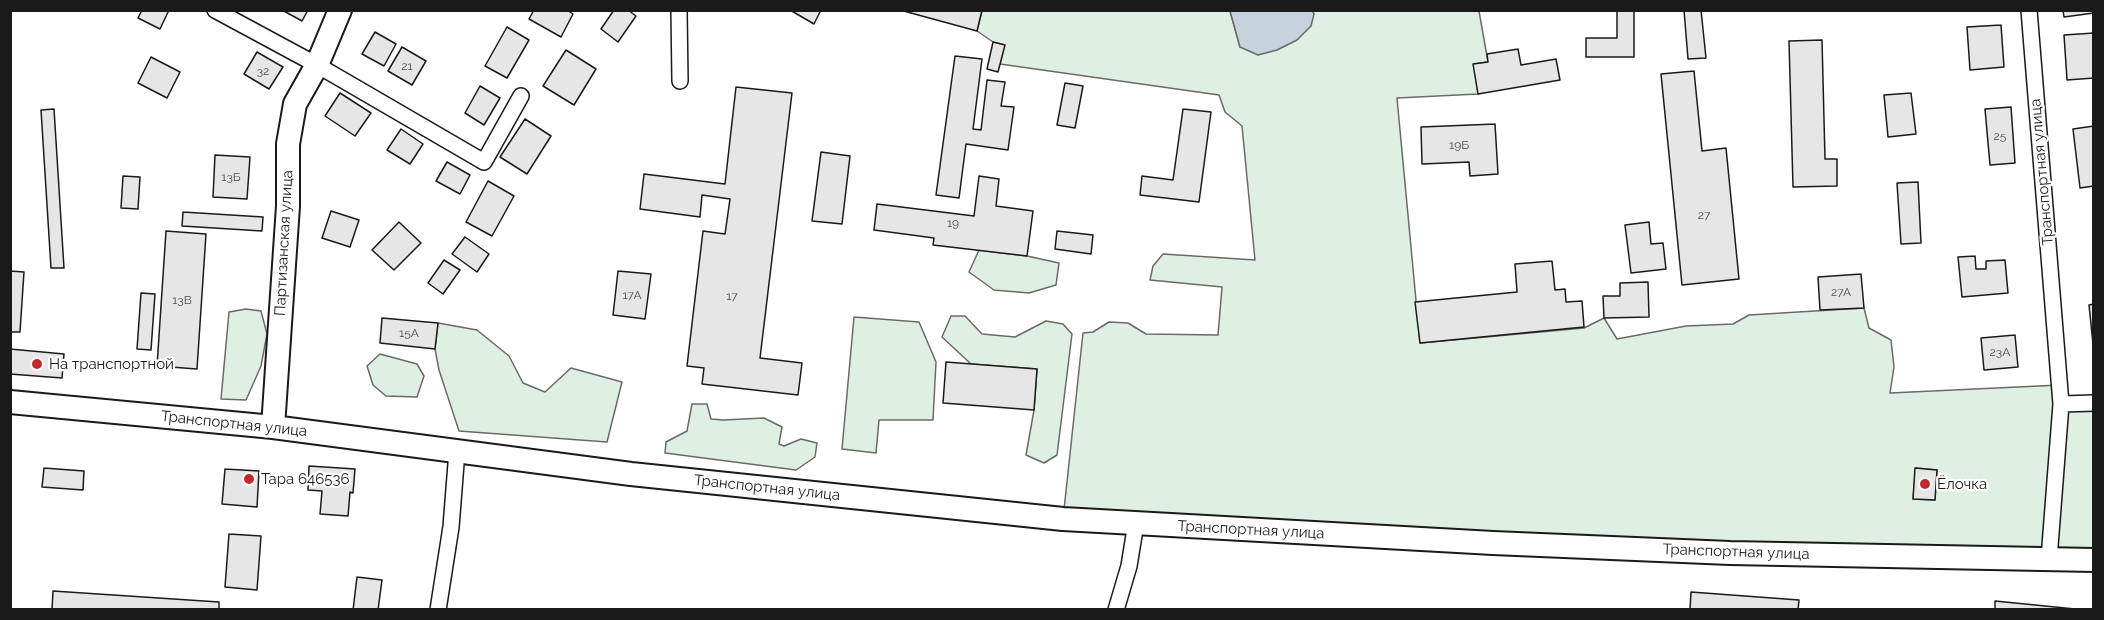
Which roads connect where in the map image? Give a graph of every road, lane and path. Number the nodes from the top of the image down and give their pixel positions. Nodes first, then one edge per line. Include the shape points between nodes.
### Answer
1 (215, 10) edge
2 (340, 10) edge
3 (679, 10) edge
4 (2029, 10) edge
5 (317, 65) junction
6 (680, 81) dead end
7 (521, 96) dead end
8 (10, 402) edge
9 (2094, 403) edge
10 (2061, 404) junction
11 (273, 427) junction
12 (457, 451) junction
13 (1136, 523) junction
14 (2049, 559) junction
15 (2094, 560) edge
16 (438, 609) edge
17 (1116, 609) edge

1 - 5 street
2 - 5 main road, Партизанская улица
3 - 6 street
4 - 10 street, Транспортная улица
5 - 7 street via 484,162
5 - 11 main road, Партизанская улица via 295,104 288,144 288,206
8 - 11 main road, Транспортная улица
9 - 10 street
10 - 14 street, Транспортная улица
11 - 12 main road, Транспортная улица
12 - 13 main road, Транспортная улица via 677,479
12 - 16 street via 451,527
13 - 14 main road, Транспортная улица via 1730,553
13 - 17 street
14 - 15 main road, Транспортная улица

